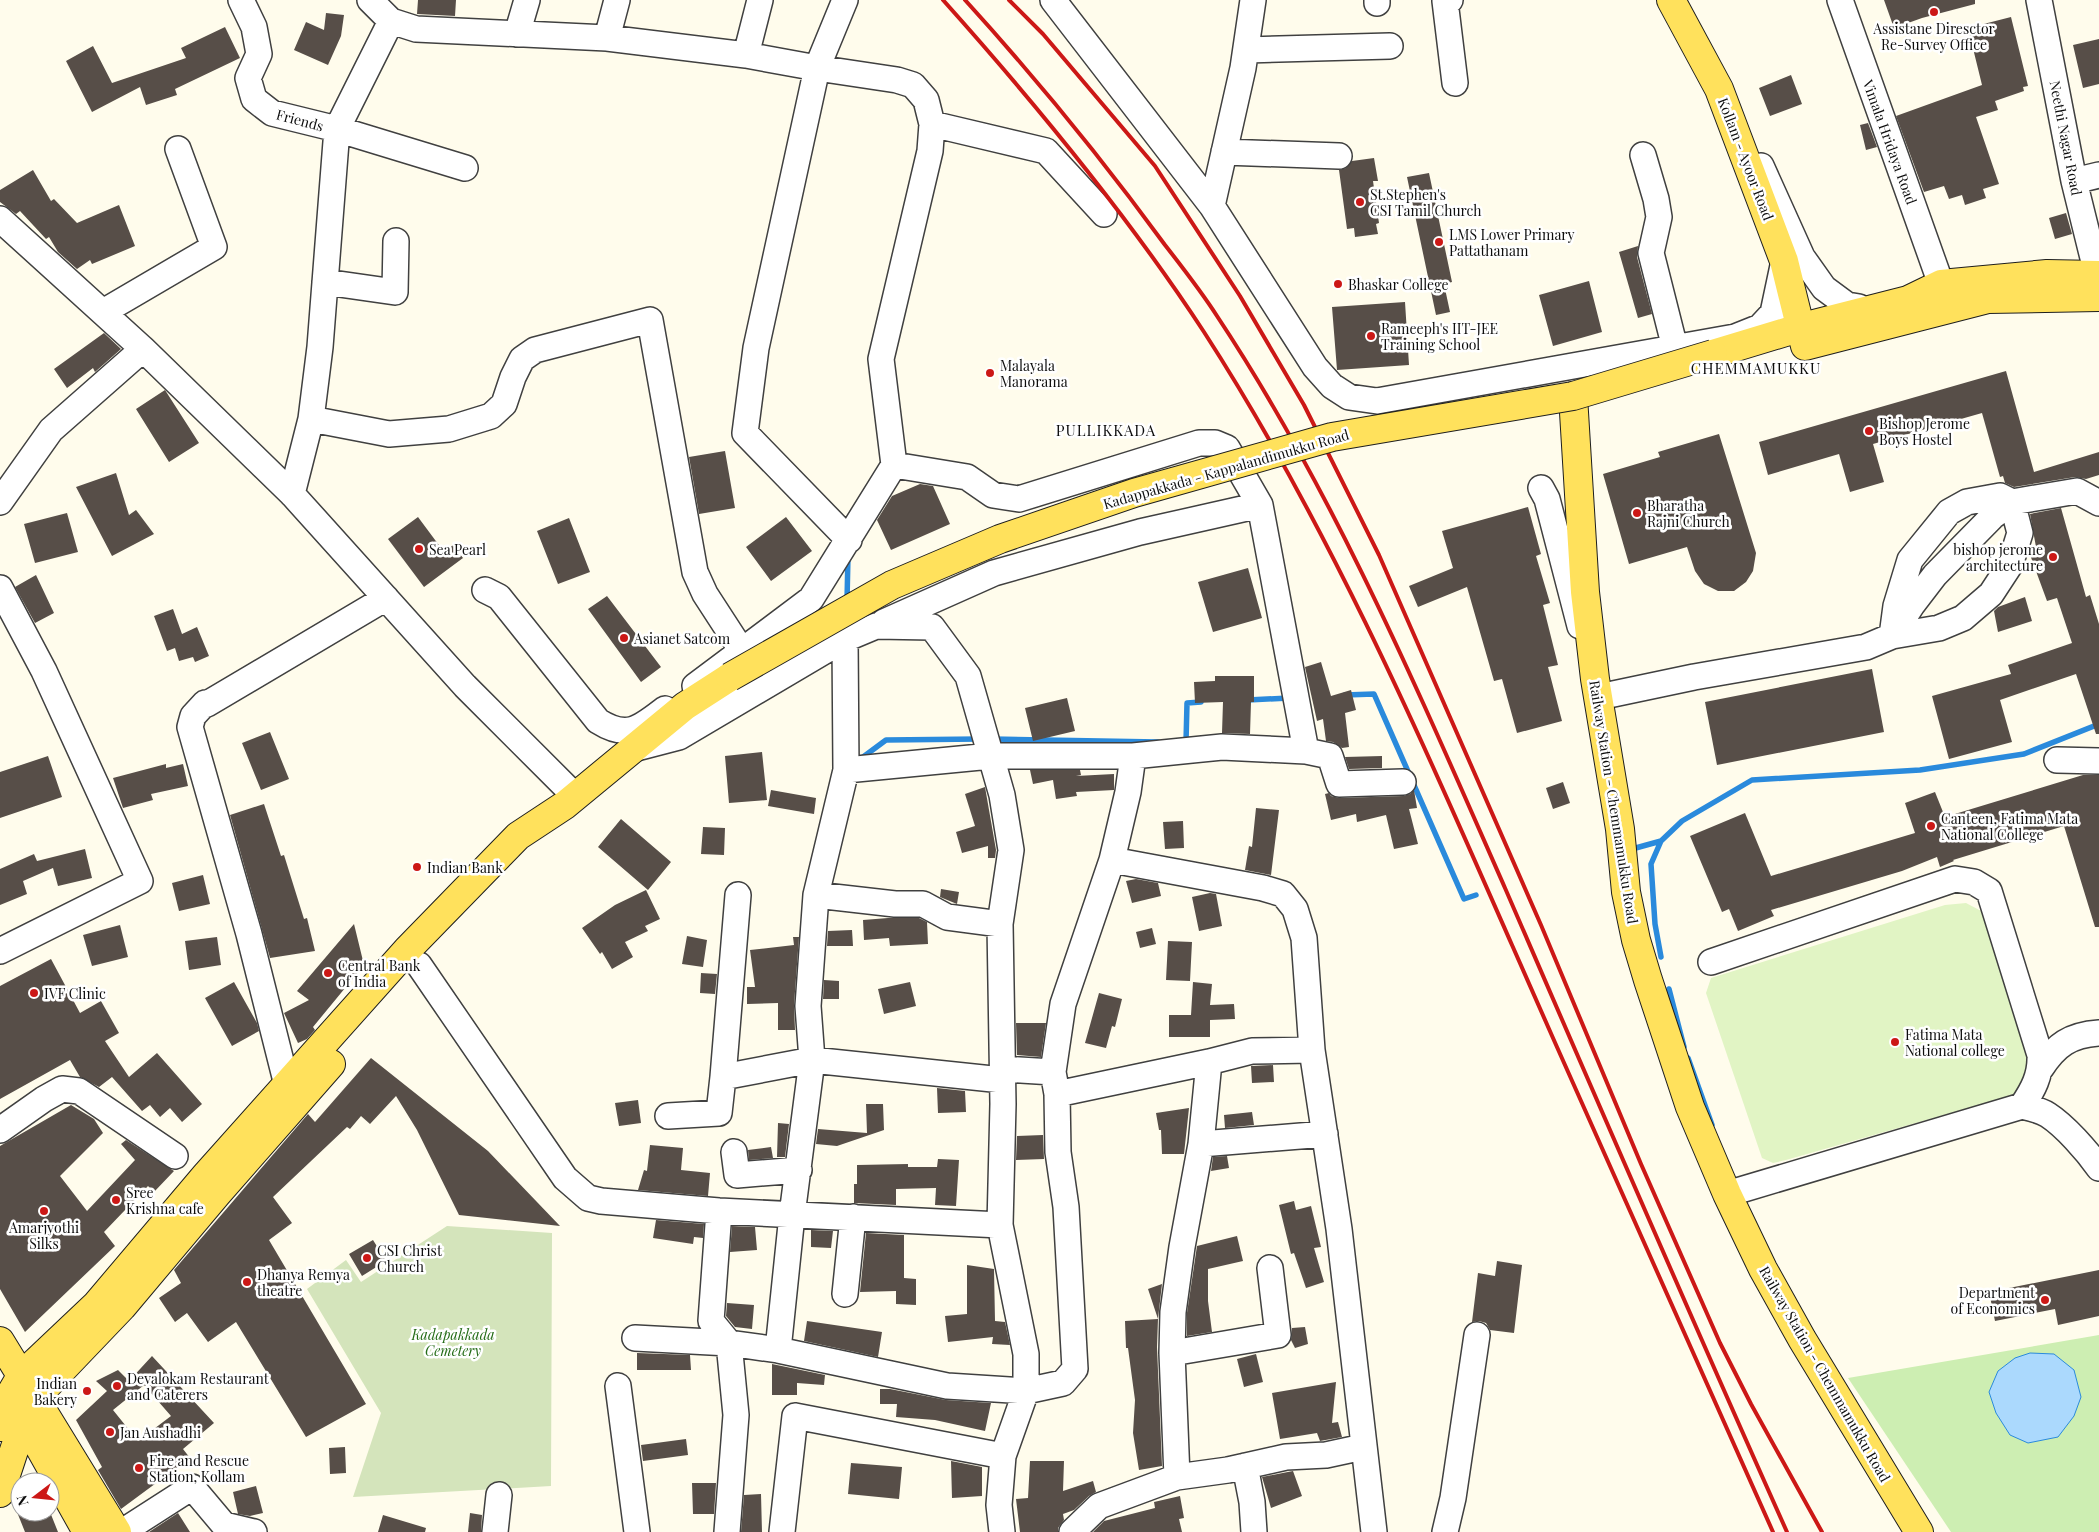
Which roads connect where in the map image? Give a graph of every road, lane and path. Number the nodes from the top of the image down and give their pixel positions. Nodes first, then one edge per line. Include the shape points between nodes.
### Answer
1 (241, 0) edge
2 (370, 0) edge
3 (527, 0) edge
4 (617, 0) edge
5 (760, 0) edge
6 (845, 0) edge
7 (1052, 0) edge
8 (1253, 0) edge
9 (1450, 0) edge
10 (1671, 0) edge
11 (1840, 0) edge
12 (2039, 0) edge
13 (391, 21) junction
14 (517, 34) junction
15 (607, 38) junction
16 (1390, 46) dead end
17 (1246, 50) junction
18 (746, 55) junction
19 (817, 68) junction
20 (1456, 83) dead end
21 (1720, 89) junction
22 (932, 124) junction
23 (337, 130) junction
24 (178, 149) dead end
25 (1224, 152) junction
26 (1643, 155) dead end
27 (1340, 156) dead end
28 (465, 168) dead end
29 (2099, 175) edge
30 (2074, 181) junction
31 (1212, 206) junction
32 (1104, 214) dead end
33 (0, 218) edge
34 (396, 241) dead end
35 (1784, 260) junction
36 (325, 282) junction
37 (2098, 282) edge
38 (1941, 284) junction
39 (1864, 311) junction
40 (103, 312) junction
41 (1803, 337) junction
42 (1675, 348) junction
43 (143, 349) junction
44 (1573, 396) junction
45 (311, 419) junction
46 (894, 465) junction
47 (1541, 488) dead end
48 (292, 494) junction
49 (0, 502) edge
50 (2012, 502) junction
51 (2099, 503) edge
52 (1260, 505) junction
53 (849, 540) junction
54 (0, 588) edge
55 (485, 590) dead end
56 (386, 598) junction
57 (876, 626) junction
58 (1892, 636) junction
59 (845, 639) junction
60 (742, 651) junction
61 (1597, 688) junction
62 (624, 746) junction
63 (1306, 751) junction
64 (990, 756) junction
65 (1132, 756) junction
66 (2057, 760) dead end
67 (2099, 761) edge
68 (846, 770) junction
69 (1403, 782) dead end
70 (570, 801) junction
71 (1112, 860) junction
72 (738, 894) dead end
73 (816, 895) junction
74 (1000, 924) junction
75 (0, 951) edge
76 (1712, 962) dead end
77 (419, 965) junction
78 (2099, 1033) edge
79 (1312, 1050) junction
80 (812, 1060) junction
81 (1209, 1062) junction
82 (2041, 1068) junction
83 (1002, 1075) junction
84 (723, 1077) junction
85 (1055, 1083) junction
86 (287, 1085) junction
87 (2022, 1106) junction
88 (668, 1116) dead end
89 (2063, 1129) junction
90 (0, 1130) edge
91 (1325, 1134) junction
92 (2099, 1138) edge
93 (1201, 1144) junction
94 (734, 1152) dead end
95 (175, 1156) dead end
96 (2099, 1168) edge
97 (799, 1170) junction
98 (1727, 1194) junction
99 (719, 1211) junction
100 (792, 1215) junction
101 (853, 1217) junction
102 (1000, 1225) junction
103 (1270, 1268) dead end
104 (845, 1294) dead end
105 (1477, 1335) dead end
106 (635, 1338) dead end
107 (0, 1341) edge
108 (729, 1344) junction
109 (778, 1350) junction
110 (1172, 1353) junction
111 (618, 1386) dead end
112 (1026, 1392) junction
113 (15, 1399) edge
114 (1363, 1447) junction
115 (1003, 1456) junction
116 (1245, 1466) junction
117 (1177, 1477) junction
118 (0, 1493) edge
119 (499, 1495) dead end
120 (87, 1532) edge
121 (117, 1532) edge
122 (122, 1532) edge
123 (254, 1532) edge
124 (494, 1532) edge
125 (637, 1532) edge
126 (727, 1532) edge
127 (782, 1532) edge
128 (1002, 1532) edge
129 (1072, 1532) edge
130 (1254, 1532) edge
131 (1374, 1532) edge
132 (1445, 1532) edge
133 (1919, 1532) edge

1 - 23 street, Friends via 254,27 259,54 248,78 254,99 272,113
2 - 13 street
3 - 14 street
4 - 15 street
5 - 18 street
6 - 19 street
7 - 31 street
8 - 17 street
9 - 20 street via 1446,1
10 - 21 main road, Kollam - Ayoor Road
11 - 38 street, Vimala Hridaya Road
12 - 30 street, Neethi Nagar Road
13 - 14 street via 416,29
13 - 23 street
14 - 15 street
15 - 18 street
16 - 17 street
17 - 25 street
18 - 19 street
19 - 22 street via 913,85 926,100
19 - 53 street via 756,348 746,433
21 - 35 main road, Kollam - Ayoor Road
21 - 39 street via 1753,149 1802,257 1824,288 1847,305
22 - 32 street via 1046,151
22 - 46 street via 930,151 881,359
23 - 28 street, Friends
23 - 36 street
24 - 40 street via 214,247
25 - 27 street
25 - 31 street
26 - 42 street via 1659,217 1651,254
29 - 30 street
30 - 37 street, Neethi Nagar Road
31 - 42 street via 1315,368 1332,386 1349,397 1377,401
33 - 40 street
34 - 36 street via 395,292
35 - 41 main road, Kollam - Ayoor Road
35 - 42 street via 1772,313 1760,327 1735,337
36 - 45 street
37 - 38 main road, Kadappakkada - Kappalandimukku Road via 2047,274
37 - 41 main road, Kadappakkada - Kappalandimukku Road via 1988,299
38 - 39 main road, Kadappakkada - Kappalandimukku Road via 1908,300
39 - 41 main road, Kadappakkada - Kappalandimukku Road
40 - 43 street
41 - 44 main road, Kadappakkada - Kappalandimukku Road, bridge via 1713,354
43 - 48 street
43 - 49 street via 51,430
44 - 61 main road, Railway Station - Chemmamukku Road via 1585,592
44 - 62 main road, Kadappakkada - Kappalandimukku Road, bridge via 1332,437 1134,493 1000,539 892,585 730,677
45 - 48 street
45 - 60 street via 389,434 449,429 491,416 504,404 522,360 535,350 650,320 695,572 705,594
46 - 52 street via 967,477 993,496 1019,499 1199,443 1216,443 1227,448
46 - 53 street
47 - 61 street via 1547,499
48 - 56 street
50 - 51 street via 2077,491
50 - 58 street via 1935,575
50 - 58 street via 2000,496 1967,502 1949,512 1910,560 1896,606
50 - 58 street via 2020,533 2010,565 1991,594 1963,618 1939,628
52 - 57 street via 1140,532 994,573
52 - 63 street
53 - 60 street via 812,599
54 - 75 street via 44,671 140,881
55 - 62 street via 499,597 598,721 610,729
56 - 70 street
56 - 86 street via 205,703 193,716 190,727 249,934
57 - 59 street
57 - 64 street via 932,627 968,676
58 - 61 street via 1866,647 1694,677
59 - 62 street via 679,736
59 - 68 street
60 - 62 street via 642,726 627,732
61 - 98 main road, Railway Station - Chemmamukku Road via 1620,829 1626,892 1636,940 1671,1054
62 - 70 main road, Kadappakkada - Kappalandimukku Road
63 - 65 street via 1222,747
63 - 69 street via 1330,756 1339,784
64 - 65 street
64 - 68 street
64 - 74 street via 1002,795 1011,850
65 - 71 street via 1128,792
66 - 67 street
68 - 73 street
70 - 77 main road, Kadappakkada - Kappalandimukku Road via 531,848
70 - 86 main road, Kadappakkada - Kappalandimukku Road via 518,836 407,950
71 - 79 street via 1283,894 1295,909 1304,938
71 - 85 street via 1063,1004
72 - 84 street
73 - 74 street via 923,904 947,917
73 - 80 street via 808,1006
74 - 83 street
76 - 82 street via 1955,878 1974,882 1989,891 2040,1055
77 - 99 street via 565,1178 588,1198
77 - 113 main road, Kadappakkada - Kappalandimukku Road via 122,1307
78 - 82 street via 2060,1044
79 - 81 street via 1252,1051
79 - 91 street
80 - 83 street
80 - 84 street
80 - 97 street
81 - 85 street
81 - 93 street
82 - 87 street via 2032,1092
83 - 85 street
83 - 102 street
84 - 88 street via 720,1113
85 - 112 street via 1075,1369 1062,1383
86 - 113 main road, Kadappakkada - Kappalandimukku Road via 206,1174
87 - 89 street via 2047,1114
87 - 98 street
89 - 92 street
89 - 96 street
90 - 95 street via 62,1089 79,1091
91 - 93 street
91 - 114 street via 1339,1228
93 - 110 street via 1173,1312
94 - 97 street via 737,1175
97 - 100 street
98 - 133 main road, Railway Station - Chemmamukku Road via 1802,1339
99 - 100 street
99 - 108 street via 711,1321
100 - 101 street
100 - 109 street
101 - 102 street
101 - 104 street
102 - 112 street via 1026,1354
103 - 110 street via 1278,1335
105 - 132 street
106 - 108 street
107 - 113 main road
108 - 109 street
108 - 126 street via 736,1415
109 - 112 street via 948,1386
110 - 117 street
111 - 125 street
112 - 115 street
113 - 118 main road
113 - 120 main road
113 - 121 main road
114 - 116 street
114 - 131 street
115 - 127 street via 795,1416
115 - 128 street via 999,1505
116 - 117 street
116 - 130 street
117 - 129 street via 1099,1506
119 - 124 street
122 - 123 street via 192,1487 224,1525

